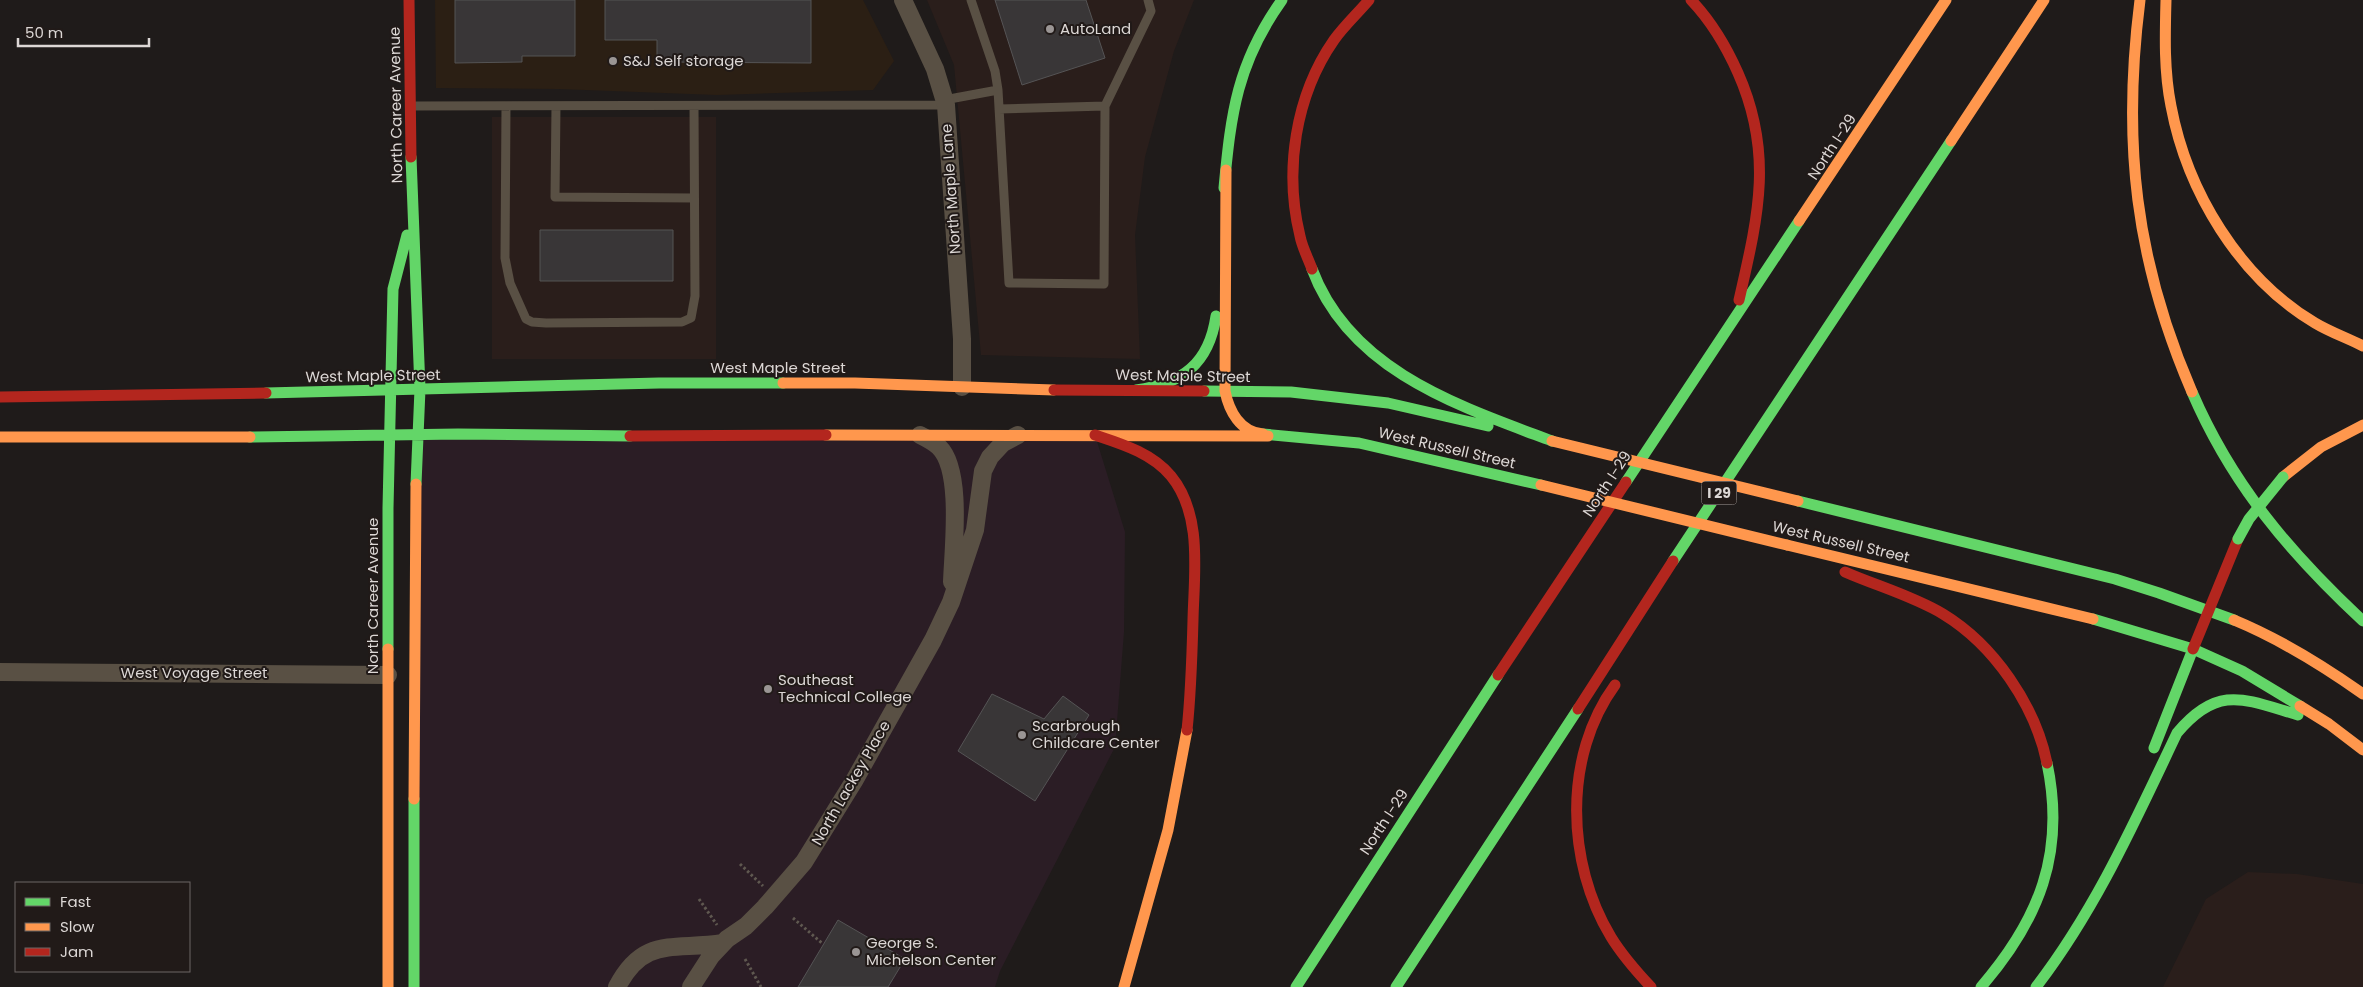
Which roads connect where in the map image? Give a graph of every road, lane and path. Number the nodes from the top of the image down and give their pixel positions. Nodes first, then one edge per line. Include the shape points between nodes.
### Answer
1 (409, 0) edge
2 (903, 0) edge
3 (971, 0) edge
4 (1148, 0) edge
5 (1282, 0) edge
6 (1369, 0) edge
7 (1691, 0) edge
8 (1946, 0) edge
9 (2044, 0) edge
10 (2140, 0) edge
11 (2166, 0) edge
12 (998, 90) junction
13 (945, 103) junction
14 (409, 106) junction
15 (506, 106) junction
16 (556, 106) junction
17 (694, 106) junction
18 (1105, 106) junction
19 (999, 109) junction
20 (1226, 170) junction
21 (694, 198) junction
22 (414, 208) junction
23 (1736, 315) junction
24 (2363, 346) edge
25 (962, 388) junction
26 (420, 389) junction
27 (1136, 390) junction
28 (391, 391) junction
29 (1225, 391) junction
30 (0, 397) edge
31 (2363, 425) edge
32 (391, 434) junction
33 (419, 434) junction
34 (919, 434) junction
35 (1018, 434) junction
36 (1094, 435) junction
37 (0, 437) edge
38 (1286, 437) junction
39 (1552, 441) junction
40 (1787, 545) junction
41 (1675, 558) junction
42 (951, 602) junction
43 (1662, 603) dead end
44 (2209, 608) junction
45 (2363, 621) edge
46 (2193, 649) junction
47 (0, 672) edge
48 (388, 675) junction
49 (1619, 679) dead end
50 (2363, 694) edge
51 (2329, 724) junction
52 (2363, 750) edge
53 (2148, 762) dead end
54 (2141, 780) dead end
55 (740, 864) dead end
56 (765, 888) dead end
57 (2095, 896) junction
58 (699, 899) dead end
59 (793, 918) dead end
60 (721, 935) junction
61 (823, 944) dead end
62 (744, 960) dead end
63 (388, 987) edge
64 (414, 987) edge
65 (617, 987) edge
66 (691, 987) edge
67 (761, 987) edge
68 (1124, 987) edge
69 (1296, 987) edge
70 (1396, 987) edge
71 (1650, 987) edge
72 (1981, 987) edge
73 (2036, 987) edge

1 - 14 main road, North Career Avenue
2 - 13 street, North Maple Lane via 935,69
3 - 12 lane via 995,71
4 - 18 lane via 1151,10
5 - 20 main road via 1261,30 1238,82 1227,137
6 - 39 main road via 1326,52 1300,110 1292,166 1292,206 1308,266 1339,320 1384,364 1437,395
7 - 23 main road via 1720,33 1751,103 1758,134 1760,196
8 - 23 main road, North I-29
9 - 41 main road, I 29
10 - 45 main road via 2131,87 2131,152 2142,239 2172,347 2212,435 2235,476 2311,573
11 - 24 main road via 2165,73 2171,108 2189,172 2204,206 2243,261 2279,296 2313,322
12 - 13 lane
12 - 19 lane
13 - 17 lane
13 - 25 street, North Maple Lane via 962,339
14 - 15 lane
14 - 22 main road, North Career Avenue
15 - 16 lane
15 - 21 lane via 505,258 510,283 526,319 532,322 682,322 691,318 695,296
16 - 17 lane
16 - 21 lane via 555,197
17 - 21 lane
18 - 19 lane
18 - 19 lane via 1104,284 1009,283
20 - 27 main road via 1215,328 1210,344 1202,358 1178,378 1163,386
20 - 29 main road
22 - 26 main road, North Career Avenue
22 - 28 main road, North Career Avenue via 393,289
23 - 69 main road, North I-29 via 1454,741
25 - 26 main road, West Maple Street via 855,383 704,382
25 - 27 main road, West Maple Street
26 - 28 main road, West Maple Street
26 - 33 main road, North Career Avenue
27 - 29 main road, West Maple Street
28 - 30 main road, West Maple Street
28 - 32 main road, North Career Avenue
29 - 38 main road via 1229,409 1238,422 1259,434
29 - 39 main road, West Maple Street via 1291,392 1388,403
31 - 44 main road, bridge via 2318,448 2283,477 2249,519
32 - 33 main road
32 - 37 main road via 341,437
32 - 48 main road, North Career Avenue
33 - 34 main road via 561,437
33 - 64 main road, North Career Avenue via 414,516
34 - 35 main road
34 - 42 street, North Lackey Place via 939,447 951,474 954,544
35 - 36 main road
35 - 42 street, North Lackey Place via 1003,443 983,470 975,530
36 - 38 main road
36 - 68 main road via 1150,457 1165,470 1188,507 1195,566 1190,695 1184,752 1170,818
38 - 40 main road, West Russell Street, bridge via 1359,443
39 - 44 main road, West Russell Street, bridge via 2134,583
40 - 46 main road, West Russell Street via 2106,622
40 - 72 main road via 1932,607 1954,622 1998,662 2031,712 2045,750 2054,804 2048,872 2022,935
41 - 43 main road
41 - 70 main road, I 29
42 - 60 street, North Lackey Place via 859,772 804,862 746,926
44 - 46 main road
44 - 50 main road, West Russell Street via 2295,650
46 - 51 main road, West Russell Street via 2242,670
46 - 53 main road
47 - 48 street, West Voyage Street
48 - 63 main road, North Career Avenue
49 - 71 main road via 1597,712 1586,748 1576,796 1576,828 1588,891 1600,920 1614,944
51 - 52 main road, West Russell Street
51 - 57 main road via 2231,698 2199,708 2177,733
54 - 57 main road
55 - 56 path
57 - 73 main road via 2079,927
58 - 60 path
59 - 61 path
60 - 65 street, North Lackey Place via 703,946 669,947 644,953 626,970
60 - 66 street, North Lackey Place
62 - 67 path

